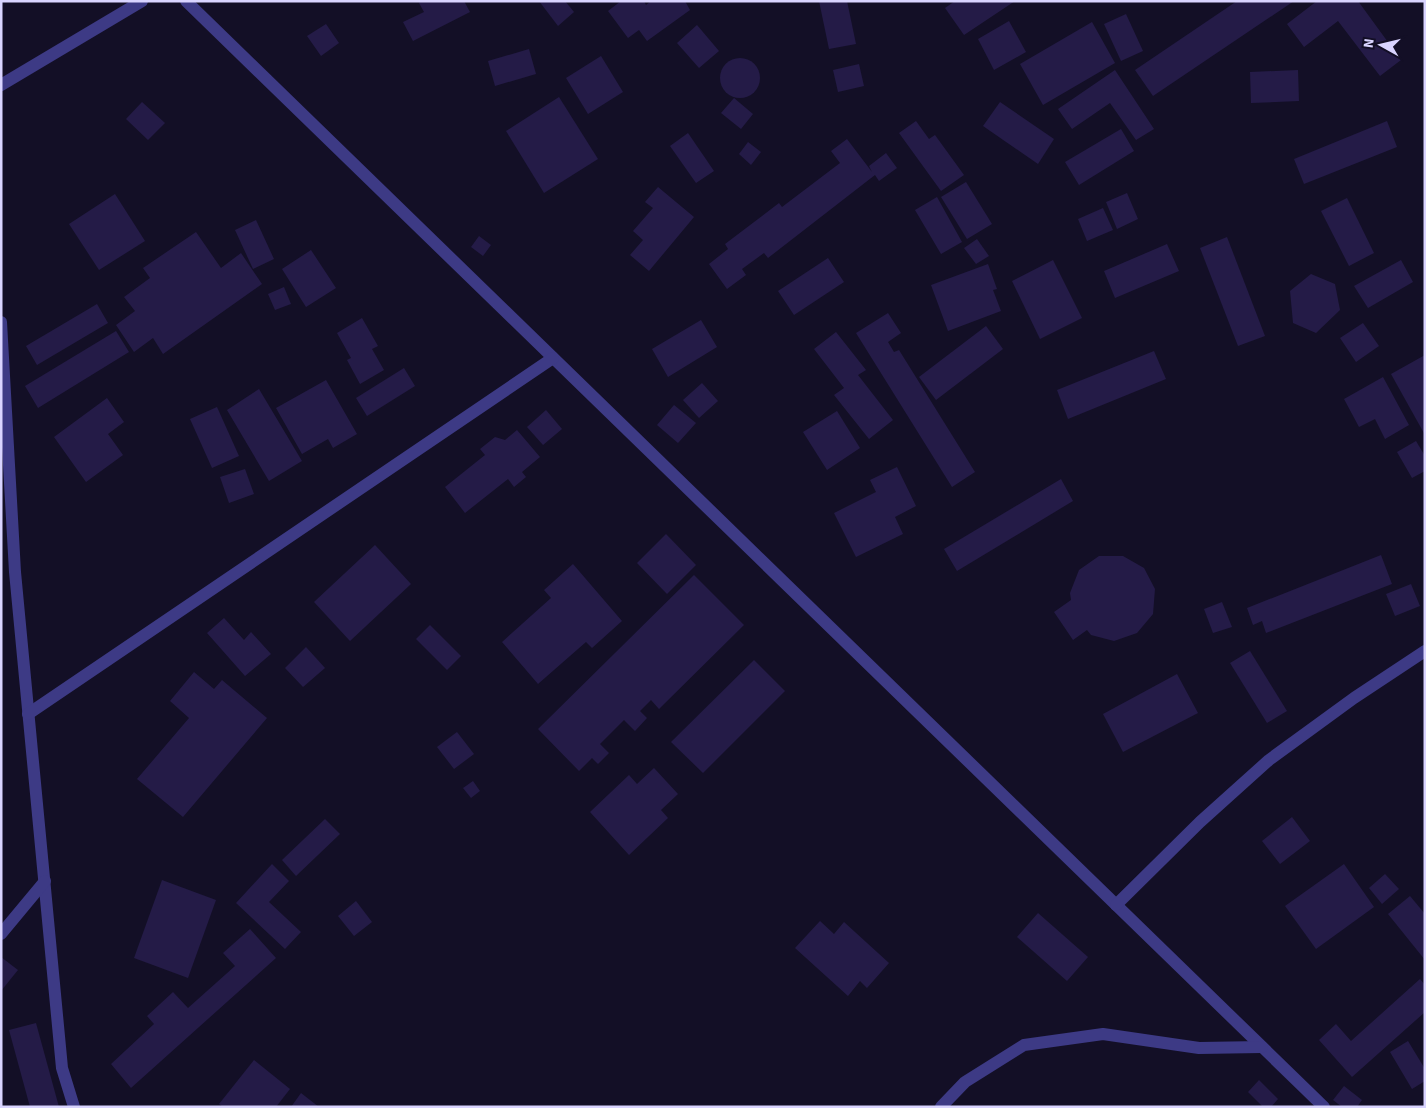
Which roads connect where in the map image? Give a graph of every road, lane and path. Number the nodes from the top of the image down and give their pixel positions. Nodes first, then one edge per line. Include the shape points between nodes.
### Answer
1 (142, 1) edge
2 (186, 1) edge
3 (1, 85) edge
4 (1, 322) edge
5 (553, 358) junction
6 (1425, 651) edge
7 (28, 714) junction
8 (45, 881) junction
9 (1116, 905) junction
10 (1, 934) edge
11 (1262, 1047) junction
12 (74, 1107) edge
13 (941, 1107) edge
14 (1324, 1107) edge

1 - 3 street
2 - 5 street
4 - 7 street via 15,572
5 - 7 street
5 - 9 street
6 - 9 street via 1269,760
7 - 8 street
8 - 10 street
8 - 12 street via 62,1068
9 - 11 street
11 - 13 street via 1199,1048 1103,1034 1024,1046 965,1082
11 - 14 street

